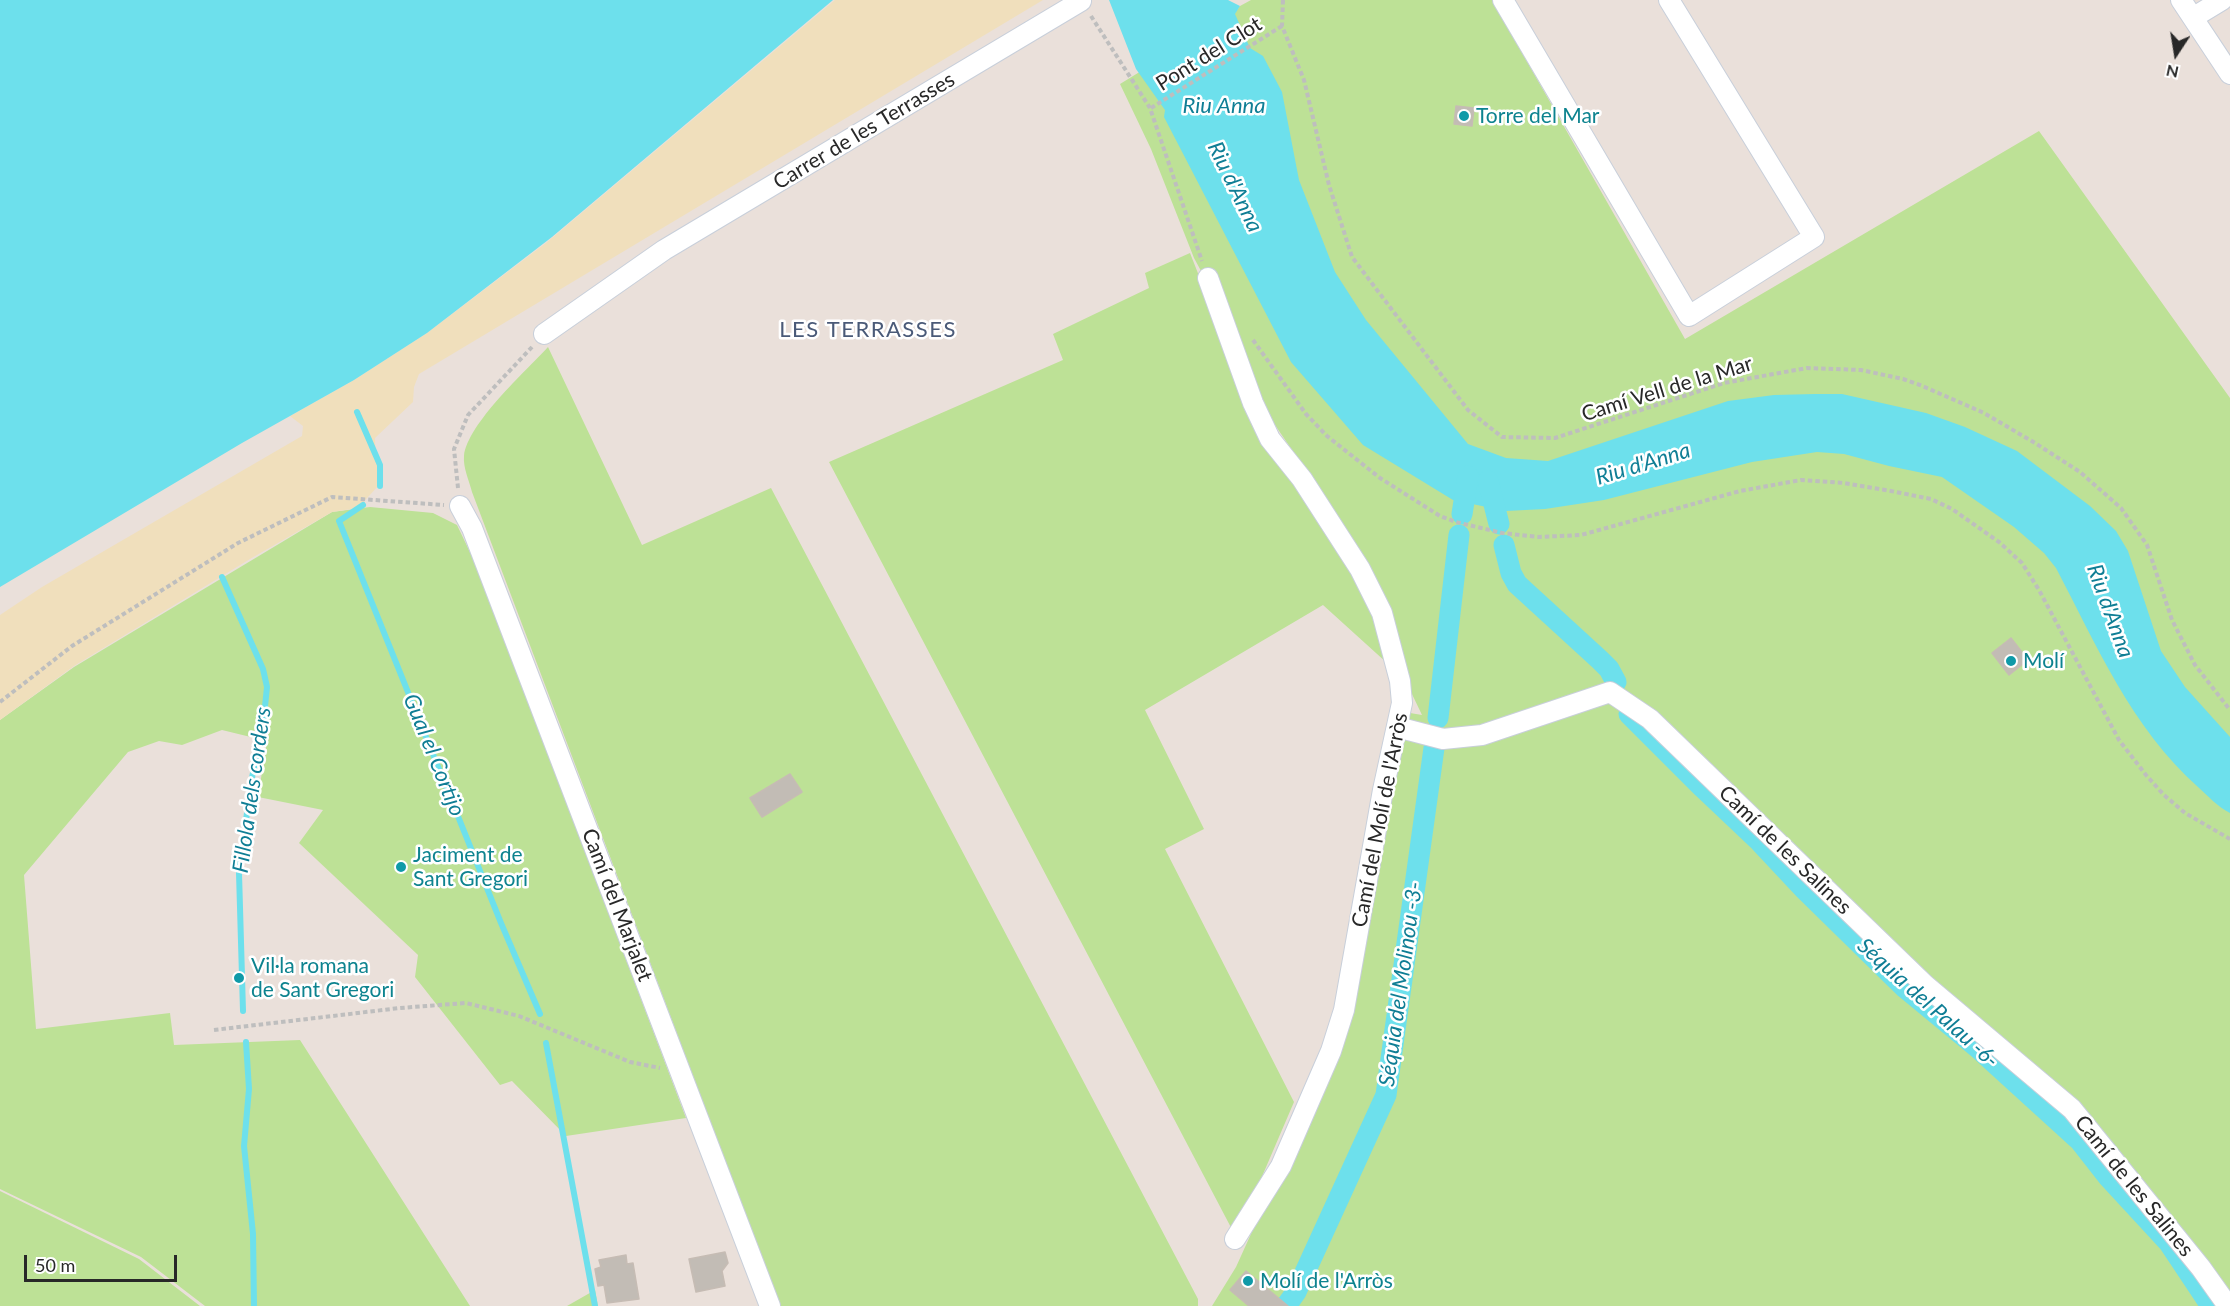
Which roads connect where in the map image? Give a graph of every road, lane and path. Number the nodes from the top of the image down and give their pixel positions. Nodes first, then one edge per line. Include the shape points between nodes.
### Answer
1 (1284, 0) edge
2 (1503, 0) edge
3 (1669, 0) edge
4 (2181, 0) edge
5 (2222, 0) edge
6 (1081, 1) edge
7 (2194, 17) junction
8 (1282, 26) junction
9 (2230, 74) edge
10 (1150, 108) junction
11 (1208, 278) joint
12 (544, 334) joint
13 (1250, 336) dead end
14 (460, 506) junction
15 (0, 702) edge
16 (2230, 710) edge
17 (1397, 727) junction
18 (2230, 839) edge
19 (214, 1030) dead end
20 (681, 1073) junction
21 (1235, 1239) dead end
22 (770, 1306) edge
23 (2228, 1306) edge

1 - 8 path
2 - 3 street via 1689,315 1814,237
4 - 7 street
5 - 7 street
6 - 10 path
6 - 12 street, Carrer de les Terrasses via 664,250
7 - 9 street
8 - 10 path, Pont del Clot
8 - 16 path, Camí Vell de la Mar via 1304,80 1329,185 1352,257 1468,410 1502,437 1556,438 1724,383 1807,368 1861,370 1920,385 1983,413 2035,443 2080,472 2121,508 2147,545 2172,620 2195,665
10 - 11 path
11 - 17 street, Camí del Molí de l'Arròs via 1270,439 1302,479 1360,569 1382,614 1401,692
12 - 14 path via 468,415 454,449
13 - 18 path via 1306,414 1327,436 1380,478 1456,522 1539,537 1581,535 1740,491 1800,480 1891,491 1930,499 1952,509 2022,563 2119,740 2146,775 2184,813
14 - 15 path via 332,497 238,543 72,646
14 - 20 street, Camí del Marjalet via 472,528
17 - 21 street, Camí del Molí de l'Arròs via 1344,1010 1331,1051 1281,1166
17 - 23 street, Camí de les Salines via 1443,738 1482,735 1610,692 1650,719 1925,985 2072,1109
19 - 20 path via 466,1003 519,1016 630,1062
20 - 22 street, Camí del Marjalet

